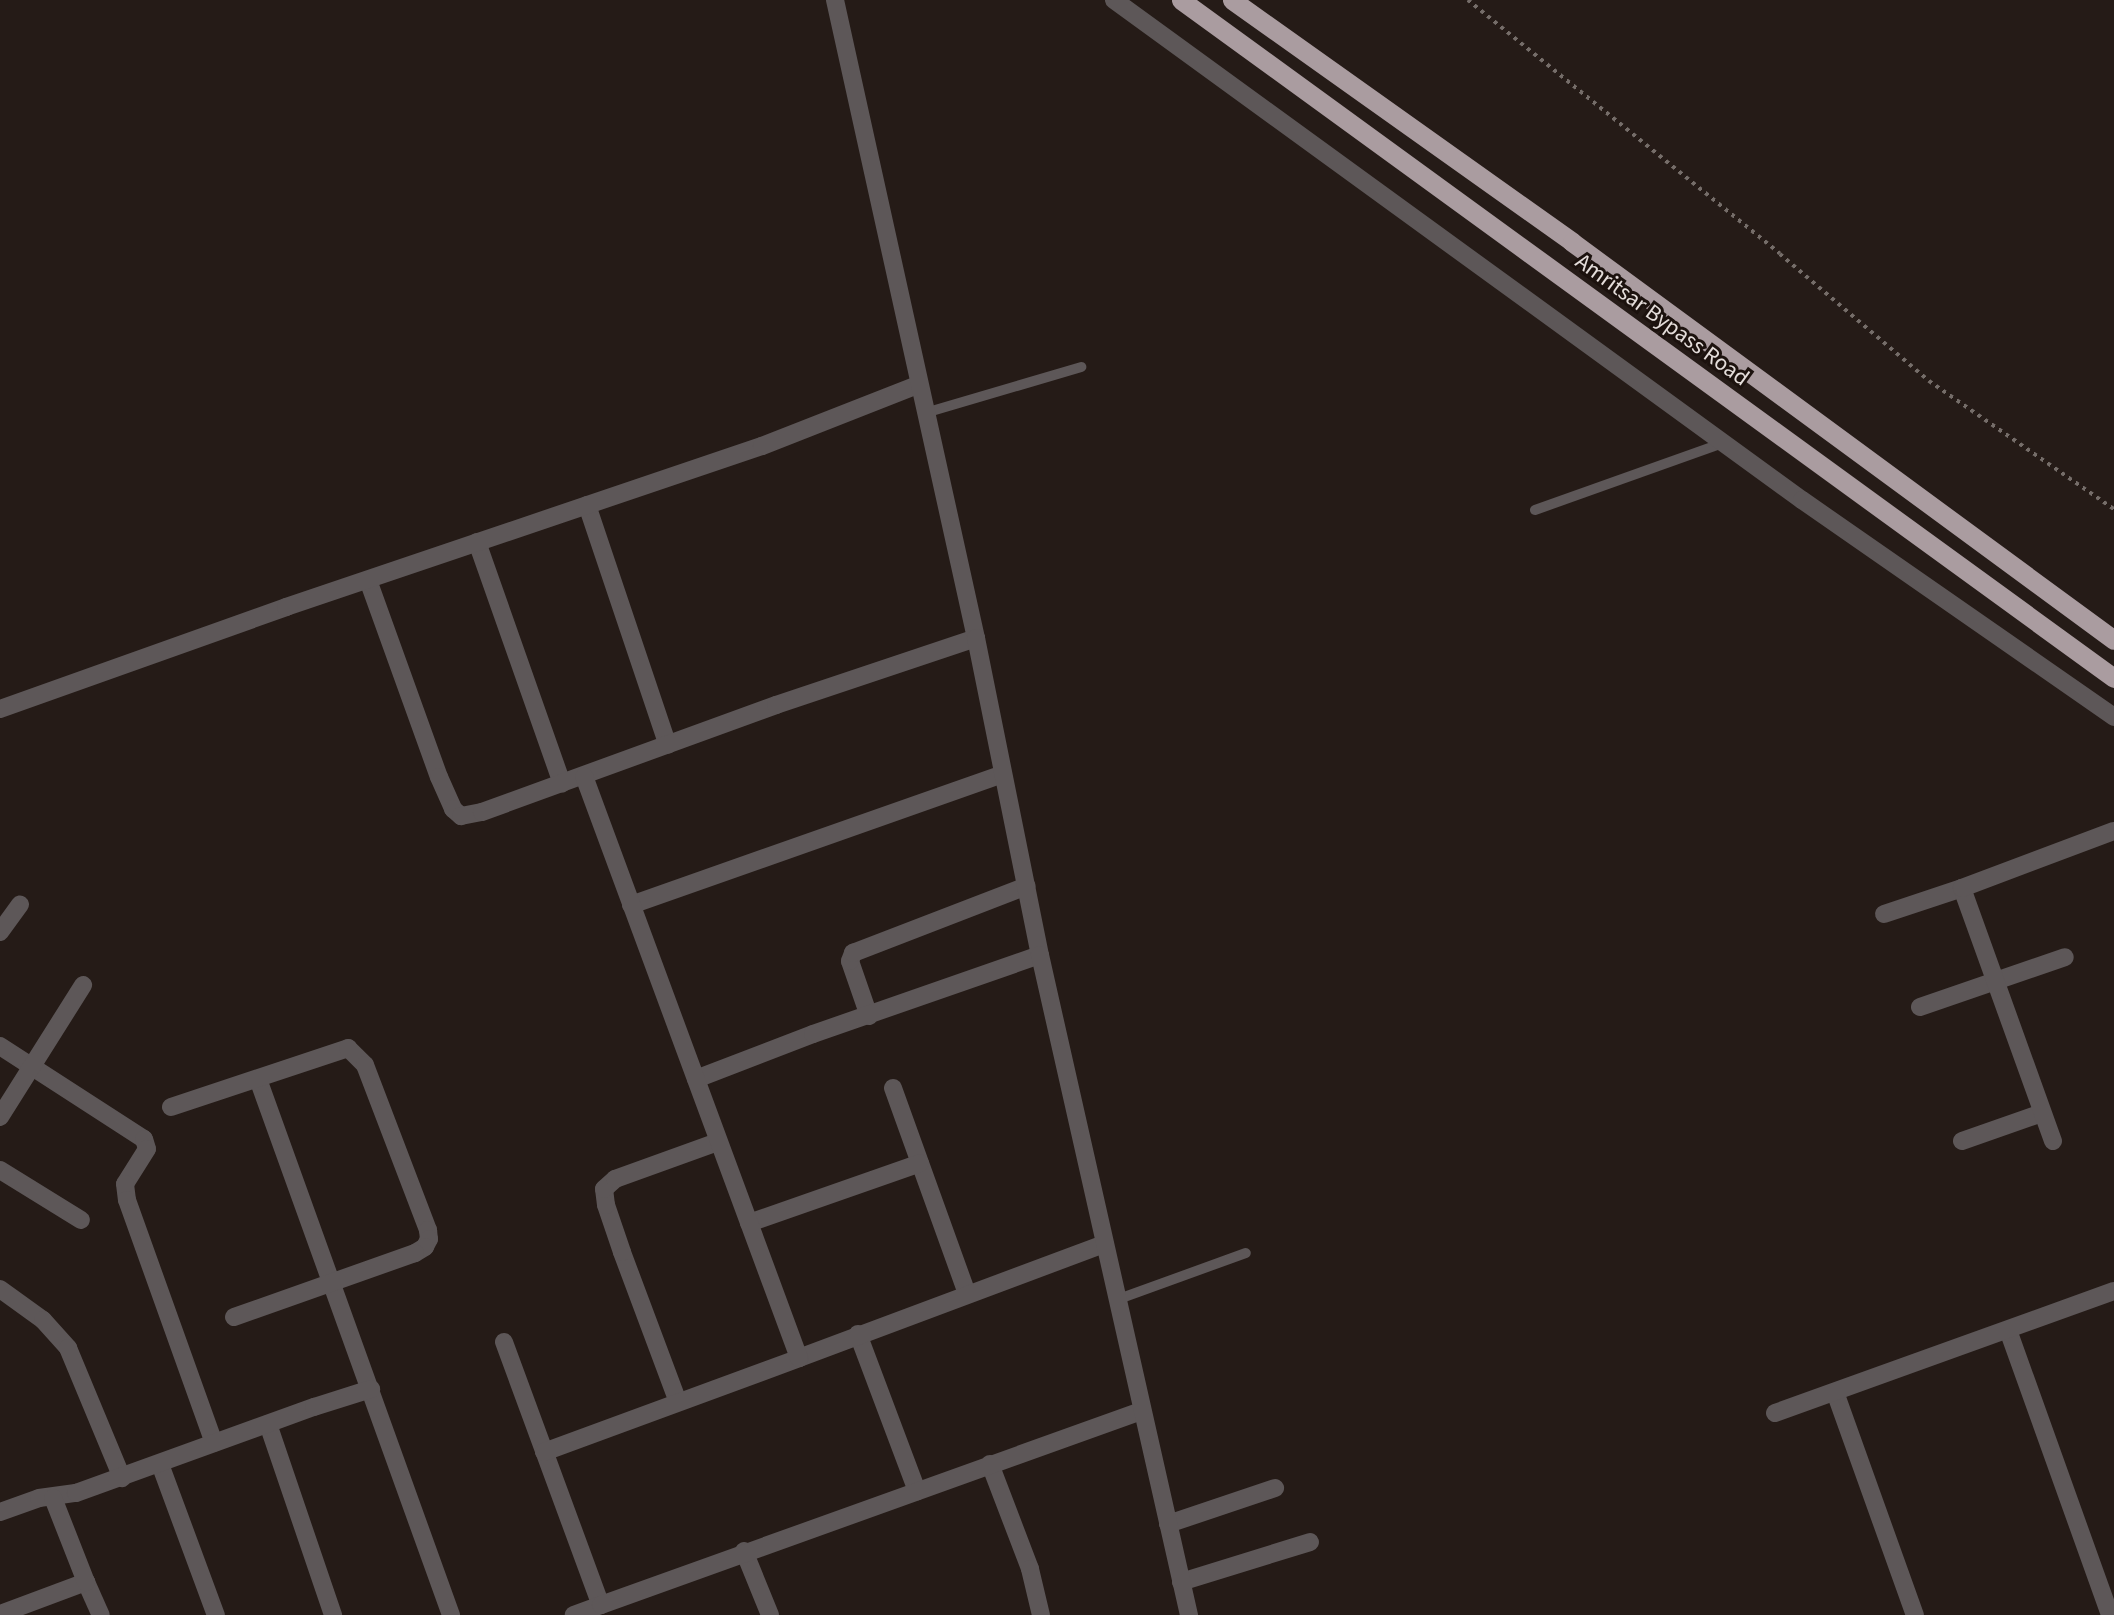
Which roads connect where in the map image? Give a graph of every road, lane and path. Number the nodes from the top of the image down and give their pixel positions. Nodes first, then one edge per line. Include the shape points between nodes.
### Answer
1 (835, 0) edge
2 (1114, 0) edge
3 (1181, 0) edge
4 (1232, 0) edge
5 (1468, 0) edge
6 (1081, 367) dead end
7 (918, 385) junction
8 (925, 413) junction
9 (1723, 443) junction
10 (587, 505) junction
11 (2114, 509) edge
12 (1535, 510) dead end
13 (477, 542) junction
14 (368, 580) junction
15 (976, 638) junction
16 (2114, 640) edge
17 (2114, 678) edge
18 (1, 707) edge
19 (2114, 717) edge
20 (668, 745) junction
21 (1003, 774) junction
22 (584, 776) junction
23 (562, 783) junction
24 (2114, 831) edge
25 (1027, 886) junction
26 (1962, 888) junction
27 (20, 904) dead end
28 (631, 905) junction
29 (1884, 914) dead end
30 (0, 932) edge
31 (1040, 955) junction
32 (2065, 957) dead end
33 (1994, 982) junction
34 (83, 985) dead end
35 (1920, 1007) dead end
36 (869, 1016) junction
37 (0, 1046) edge
38 (32, 1068) junction
39 (258, 1079) junction
40 (696, 1079) junction
41 (893, 1088) dead end
42 (171, 1107) dead end
43 (2042, 1113) junction
44 (0, 1117) edge
45 (1962, 1141) dead end
46 (2053, 1141) dead end
47 (718, 1142) junction
48 (920, 1163) junction
49 (0, 1170) edge
50 (81, 1220) dead end
51 (749, 1223) junction
52 (1104, 1244) junction
53 (1246, 1253) dead end
54 (332, 1282) junction
55 (0, 1289) edge
56 (2114, 1291) edge
57 (967, 1293) junction
58 (1116, 1300) junction
59 (234, 1317) dead end
60 (2008, 1330) junction
61 (858, 1334) junction
62 (504, 1342) dead end
63 (799, 1358) junction
64 (371, 1390) junction
65 (1835, 1392) junction
66 (678, 1402) junction
67 (1141, 1411) junction
68 (1775, 1413) dead end
69 (268, 1424) junction
70 (214, 1443) junction
71 (544, 1452) junction
72 (160, 1464) junction
73 (990, 1464) junction
74 (122, 1478) junction
75 (1275, 1488) dead end
76 (917, 1491) junction
77 (53, 1498) junction
78 (0, 1512) edge
79 (1168, 1524) junction
80 (1310, 1542) dead end
81 (744, 1551) junction
82 (86, 1582) junction
83 (1181, 1582) junction
84 (600, 1605) junction
85 (0, 1614) edge
86 (100, 1615) edge
87 (216, 1615) edge
88 (333, 1615) edge
89 (451, 1615) edge
90 (574, 1615) edge
91 (770, 1615) edge
92 (1041, 1615) edge
93 (1189, 1615) edge
94 (1915, 1615) edge
95 (2110, 1615) edge

1 - 7 street
2 - 9 street
3 - 17 highway, Amritsar Bypass Road
4 - 16 highway, Amritsar Bypass Road via 1572,242
5 - 11 path via 1929,381
6 - 8 lane
7 - 8 street
7 - 10 street via 762,446
8 - 15 street
9 - 12 lane
9 - 19 street
10 - 13 street
10 - 20 street
13 - 14 street
13 - 23 street
14 - 18 street
14 - 23 street via 439,777 457,814 482,811
15 - 20 street
15 - 21 street
20 - 22 street
21 - 25 street
21 - 28 street
22 - 23 street
22 - 28 street
24 - 26 street
25 - 31 street
25 - 36 street via 853,953 850,961
26 - 29 street
26 - 33 street
27 - 30 street
28 - 40 street
31 - 36 street
31 - 52 street
32 - 33 street
33 - 35 street
33 - 43 street
34 - 38 street
36 - 40 street
37 - 38 street
38 - 44 street
38 - 70 street via 144,1139 147,1149 125,1191
39 - 42 street
39 - 54 street
39 - 54 street via 334,1051 348,1048 355,1053 365,1065 428,1230 425,1247 415,1253
40 - 47 street
41 - 48 street
43 - 45 street
43 - 46 street
47 - 51 street
47 - 66 street via 615,1179 604,1189 622,1252
48 - 51 street
48 - 57 street
49 - 50 street
51 - 63 street
52 - 57 street
52 - 58 street
53 - 58 lane
54 - 59 street
54 - 64 street
55 - 74 street via 43,1320 68,1348
56 - 60 street
57 - 61 street
58 - 67 street
60 - 65 street
60 - 95 street
61 - 63 street
61 - 76 street
62 - 71 street
63 - 66 street
64 - 69 street
64 - 89 street
65 - 68 street
65 - 94 street
66 - 71 street
67 - 73 street
67 - 79 street
69 - 70 street
69 - 88 street
70 - 72 street
71 - 84 street
72 - 74 street
72 - 87 street
73 - 76 street
73 - 92 street via 1030,1569
74 - 77 street
75 - 79 street
76 - 81 street
77 - 78 street via 38,1498
77 - 82 street
79 - 83 street
80 - 83 street
81 - 84 street
81 - 91 street
82 - 85 street
82 - 86 street
83 - 93 street
84 - 90 street

